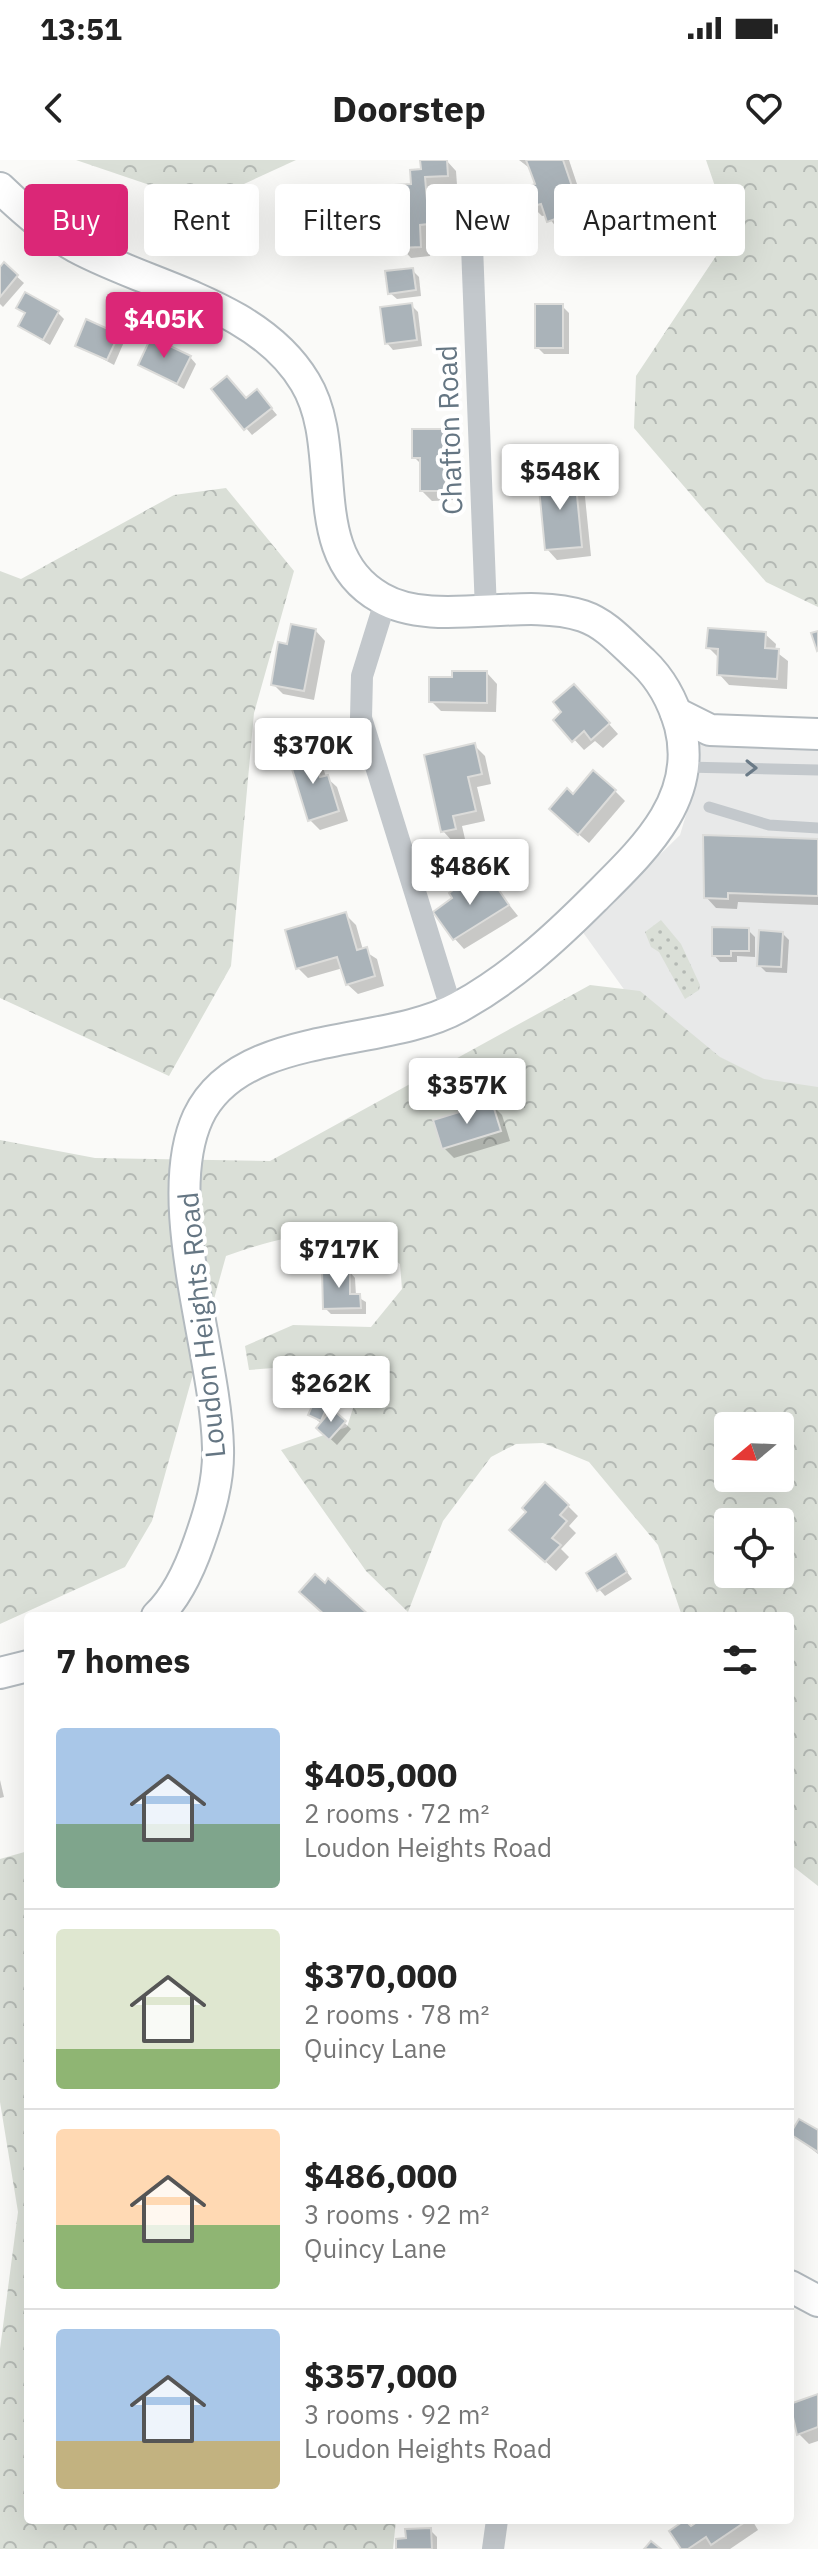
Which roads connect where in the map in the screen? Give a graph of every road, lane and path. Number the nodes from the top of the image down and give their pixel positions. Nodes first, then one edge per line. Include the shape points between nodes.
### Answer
1 (0, 188) edge
2 (472, 256) edge
3 (385, 602) junction
4 (486, 611) junction
5 (676, 713) junction
6 (818, 734) edge
7 (683, 767) junction
8 (818, 770) edge
9 (709, 807) dead end
10 (818, 828) edge
11 (452, 1011) junction
12 (165, 1612) edge
13 (24, 1667) edge
14 (0, 1673) edge
15 (794, 2288) edge
16 (818, 2301) edge
17 (496, 2524) edge
18 (493, 2549) edge

1 - 3 street via 38,224 79,249 231,316 272,342 305,381 314,402 342,561
2 - 4 street, Chafton Road
3 - 4 street, Loudon Heights Road via 434,611
3 - 11 street via 362,676 361,718
4 - 5 street, Loudon Heights Road via 510,607 581,615 606,627 657,675
5 - 6 street via 710,730
5 - 7 street, Loudon Heights Road via 685,748
7 -> 8 lane
7 - 11 street, Loudon Heights Road via 668,817 650,843 526,962
9 - 10 lane via 769,825
11 - 12 street, Loudon Heights Road via 290,1051 243,1070 214,1093 200,1114 186,1151 183,1197 219,1451 210,1513 191,1565
13 - 14 street
15 - 16 street
17 - 18 street

